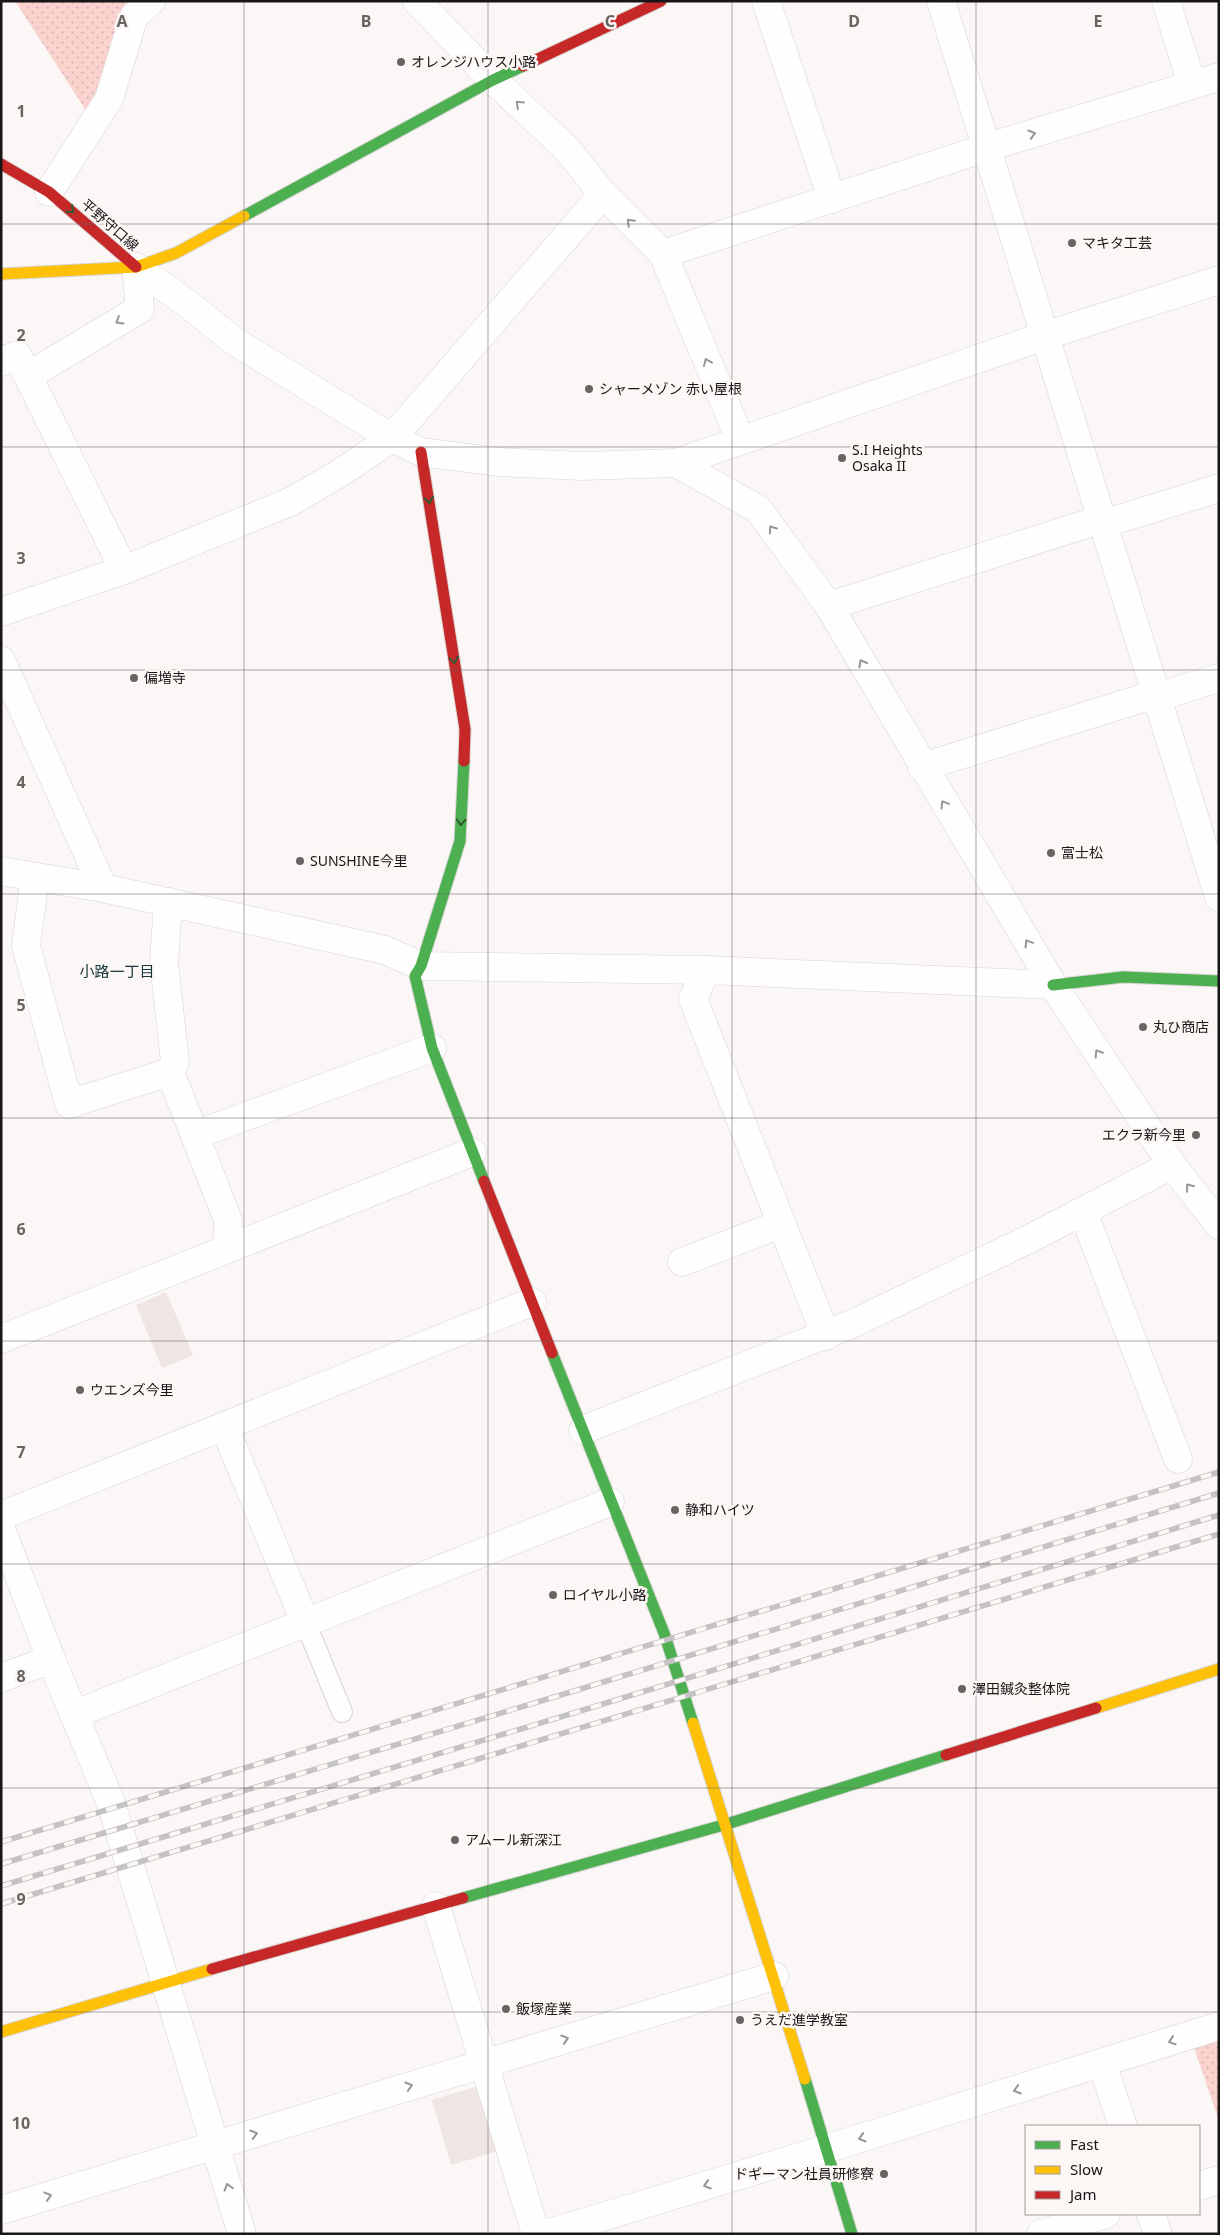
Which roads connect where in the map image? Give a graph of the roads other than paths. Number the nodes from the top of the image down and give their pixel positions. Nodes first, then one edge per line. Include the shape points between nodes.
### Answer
1 (151, 1) edge
2 (417, 1) edge
3 (661, 1) edge
4 (766, 1) edge
5 (941, 1) edge
6 (1166, 1) edge
7 (1219, 77) edge
8 (493, 80) junction
9 (1192, 85) junction
10 (986, 148) junction
11 (1, 164) edge
12 (49, 192) junction
13 (603, 194) junction
14 (832, 198) junction
15 (663, 254) junction
16 (136, 267) junction
17 (1, 274) edge
18 (1219, 280) edge
19 (1044, 336) junction
20 (1, 362) edge
21 (28, 376) junction
22 (392, 438) junction
23 (740, 439) junction
24 (421, 452) junction
25 (676, 463) junction
26 (1219, 488) edge
27 (1102, 522) junction
28 (124, 570) junction
29 (829, 606) junction
30 (1, 612) edge
31 (1, 660) edge
32 (1219, 678) edge
33 (1157, 696) junction
34 (922, 767) junction
35 (1215, 868) edge
36 (1, 871) edge
37 (35, 876) junction
38 (103, 888) junction
39 (1219, 897) edge
40 (168, 902) junction
41 (422, 966) junction
42 (706, 970) junction
43 (1219, 981) edge
44 (1053, 985) junction
45 (432, 1048) junction
46 (170, 1072) junction
47 (195, 1135) junction
48 (472, 1152) junction
49 (1172, 1165) junction
50 (1083, 1212) junction
51 (781, 1224) junction
52 (1219, 1225) edge
53 (227, 1250) junction
54 (682, 1262) dead end
55 (532, 1302) junction
56 (826, 1336) junction
57 (1, 1339) edge
58 (224, 1426) junction
59 (583, 1430) junction
60 (1178, 1459) dead end
61 (610, 1502) junction
62 (1, 1516) edge
63 (1, 1529) edge
64 (306, 1624) junction
65 (51, 1659) junction
66 (1219, 1669) edge
67 (1, 1678) edge
68 (342, 1712) dead end
69 (75, 1714) junction
70 (727, 1824) junction
71 (436, 1906) junction
72 (774, 1976) junction
73 (166, 1982) junction
74 (1219, 2026) edge
75 (1, 2032) edge
76 (1102, 2063) junction
77 (484, 2064) junction
78 (1123, 2125) edge
79 (216, 2146) junction
80 (826, 2149) junction
81 (1219, 2180) edge
82 (1200, 2186) edge
83 (1, 2210) edge
84 (1103, 2215) edge
85 (1151, 2215) edge
86 (242, 2234) edge
87 (536, 2234) edge
88 (546, 2234) edge
89 (852, 2234) edge
90 (1041, 2234) edge
91 (1158, 2234) edge

1 - 12 street via 134,16 109,99
2 - 8 street
3 - 8 street
4 - 14 street
5 - 10 street
6 - 9 street
7 - 9 street
13 -> 8 street via 566,148
8 - 16 street via 176,253
10 -> 9 street
10 - 14 street
10 - 19 street
11 - 12 street, 平野守口線
12 -> 16 street, 平野守口線
15 -> 13 street
13 - 22 street
14 - 15 street
23 -> 15 street
16 - 17 street, 平野守口線
16 -> 21 street via 140,309
16 - 22 street via 234,341
18 - 19 street
19 - 23 street
19 - 27 street
20 - 21 street via 17,355
21 - 28 street
22 - 24 street
22 - 28 street via 292,501
23 - 25 street
24 - 25 street via 499,462 582,466
24 -> 41 street via 466,729 460,841
29 -> 25 street via 758,509
26 - 27 street
27 - 29 street
27 - 33 street
28 - 30 street
34 -> 29 street
31 - 38 street
32 - 33 street
33 - 34 street
33 - 35 street
44 -> 34 street
35 - 39 street
36 - 37 street
37 - 38 street
37 - 46 street via 26,946 68,1104
38 - 40 street
40 - 41 street via 386,950
40 - 46 street via 164,963 175,1062
41 - 42 street
41 - 45 street via 415,976
42 - 44 street
42 - 51 street via 693,999
43 - 44 street via 1123,977
49 -> 44 street
45 - 47 street
45 - 48 street
46 - 47 street
47 - 53 street via 228,1220
48 - 53 street
48 - 55 street
49 - 50 street
52 -> 49 street
50 - 56 street
50 - 60 street
51 - 54 street
51 - 56 street
53 - 57 street
55 - 58 street
55 - 59 street
56 - 59 street
58 - 62 street
58 - 64 street
59 - 61 street
61 - 64 street
61 - 70 street via 664,1632
63 - 65 street
64 - 68 lane
64 - 69 street
65 - 67 street
65 - 69 street
66 - 70 street
69 - 73 street via 111,1802
70 - 71 street
70 - 72 street
71 - 73 street
71 - 77 street
77 -> 72 street
72 - 80 street
73 - 75 street
73 - 79 street
74 -> 76 street
76 - 78 street
76 -> 80 street
79 -> 77 street
77 - 87 street
83 -> 79 street
86 -> 79 street
80 -> 88 street
80 - 89 street
81 - 82 street
84 - 90 street
85 - 91 street

